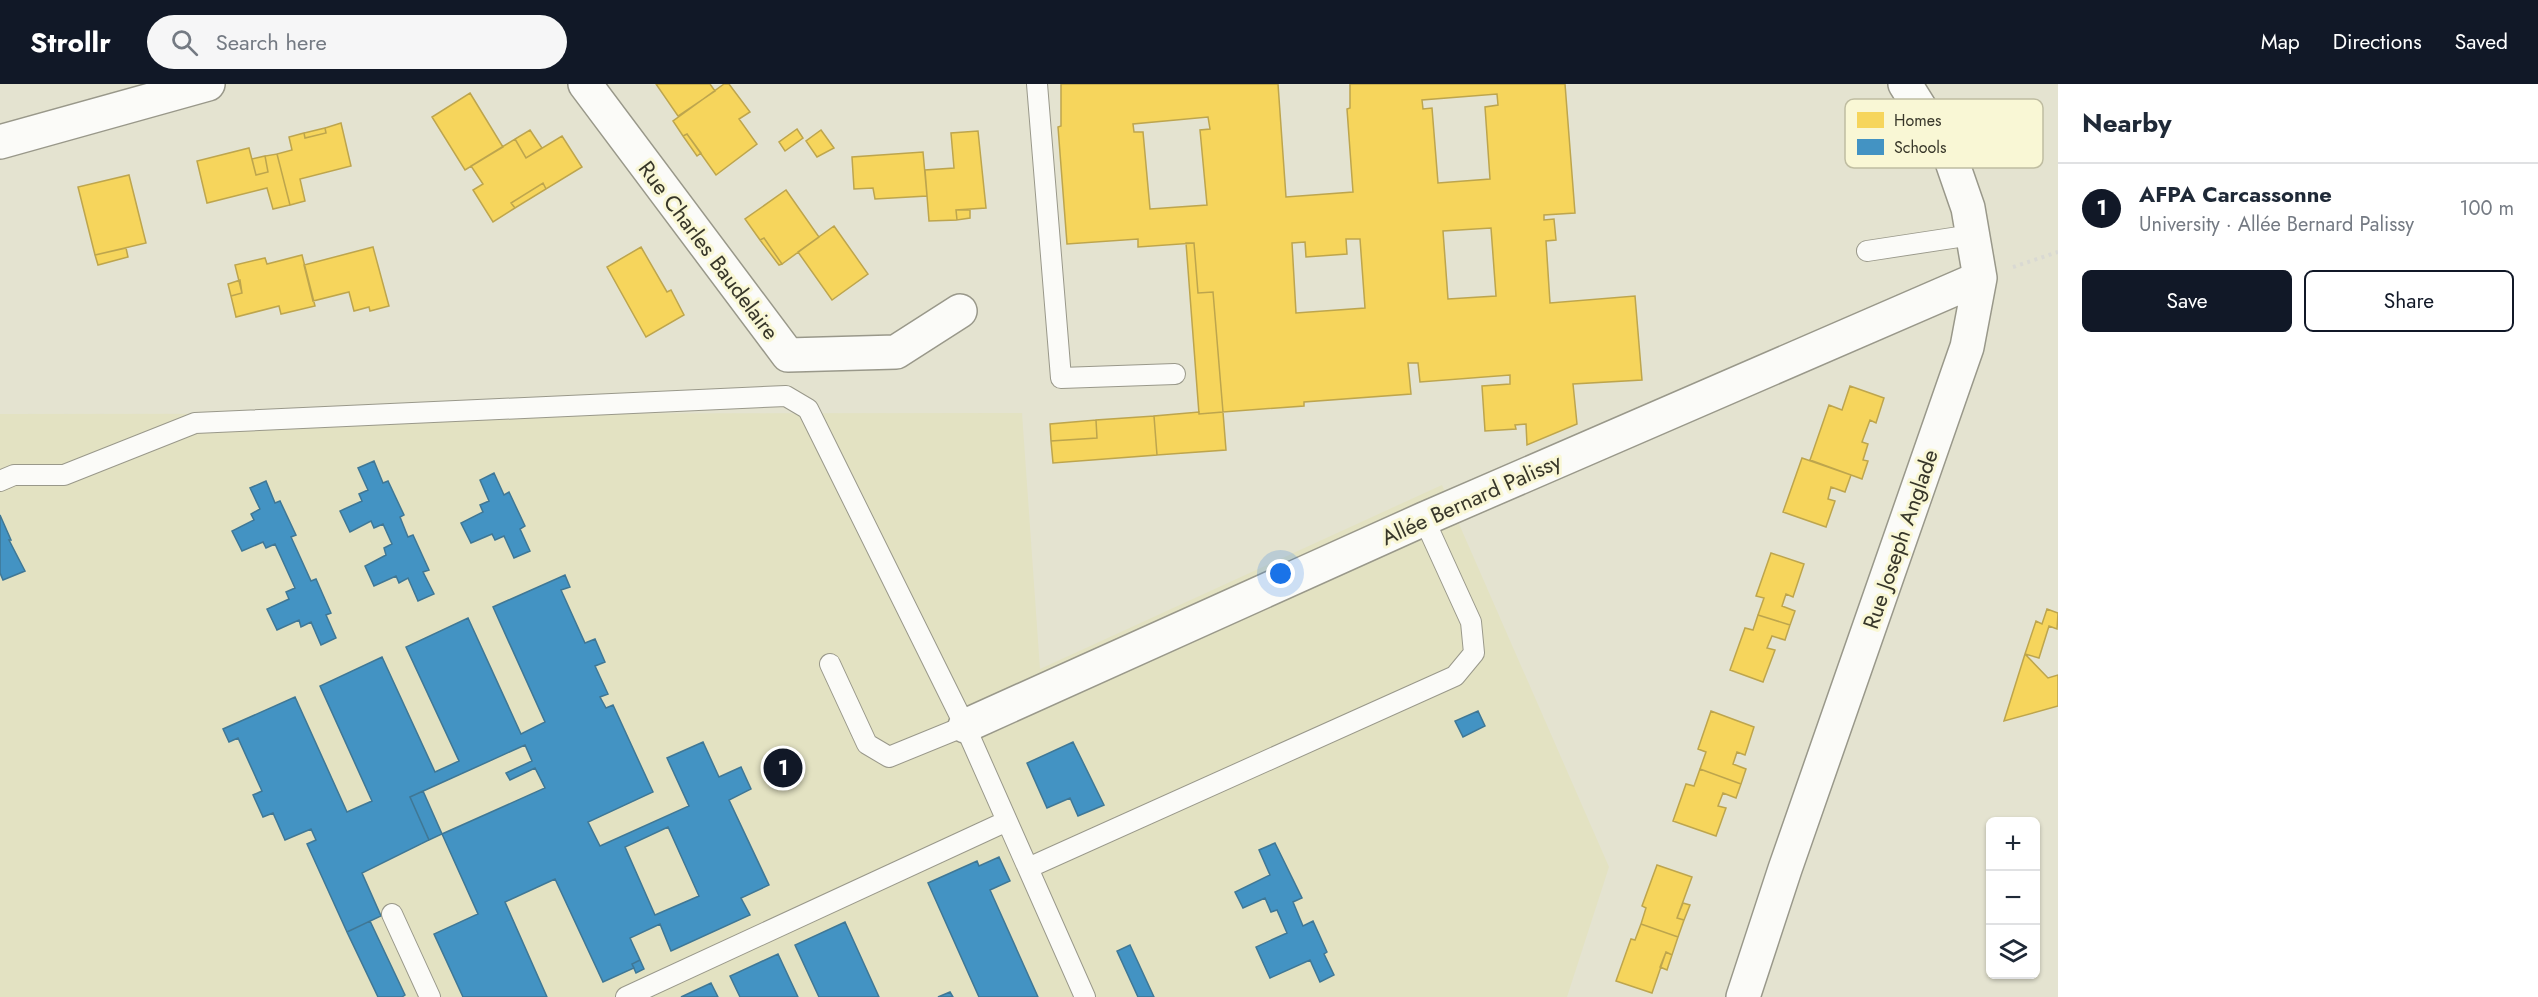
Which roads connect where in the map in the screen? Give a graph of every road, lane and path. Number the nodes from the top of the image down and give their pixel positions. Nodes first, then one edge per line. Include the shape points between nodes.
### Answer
1 (208, 84) edge
2 (585, 84) edge
3 (1037, 84) edge
4 (1905, 84) edge
5 (1914, 99) edge
6 (0, 142) edge
7 (1954, 168) edge
8 (1972, 235) junction
9 (1867, 250) dead end
10 (2058, 252) edge
11 (1980, 278) junction
12 (960, 311) dead end
13 (1175, 374) dead end
14 (0, 481) edge
15 (1424, 519) junction
16 (830, 664) dead end
17 (965, 726) junction
18 (1007, 821) junction
19 (1028, 868) junction
20 (392, 914) dead end
21 (430, 997) edge
22 (626, 997) edge
23 (1085, 997) edge
24 (1743, 997) edge

1 - 6 street
2 - 12 street, Rue Charles Baudelaire via 788,355 896,352
3 - 13 lane via 1060,378
4 - 5 street, Rue Joseph Anglade
7 - 8 street, Rue Joseph Anglade via 1968,208
8 - 9 lane
8 - 11 street, Rue Joseph Anglade
10 - 11 path
11 - 15 street, Allée Bernard Palissy
11 - 24 street, Rue Joseph Anglade via 1967,348
14 - 17 lane via 14,475 64,475 195,423 786,396 808,409
15 - 17 street, Allée Bernard Palissy
15 - 19 lane via 1471,622 1474,653 1455,676
16 - 17 lane via 867,744 889,757
17 - 18 lane
18 - 19 lane
18 - 22 lane
19 - 23 lane
20 - 21 lane

